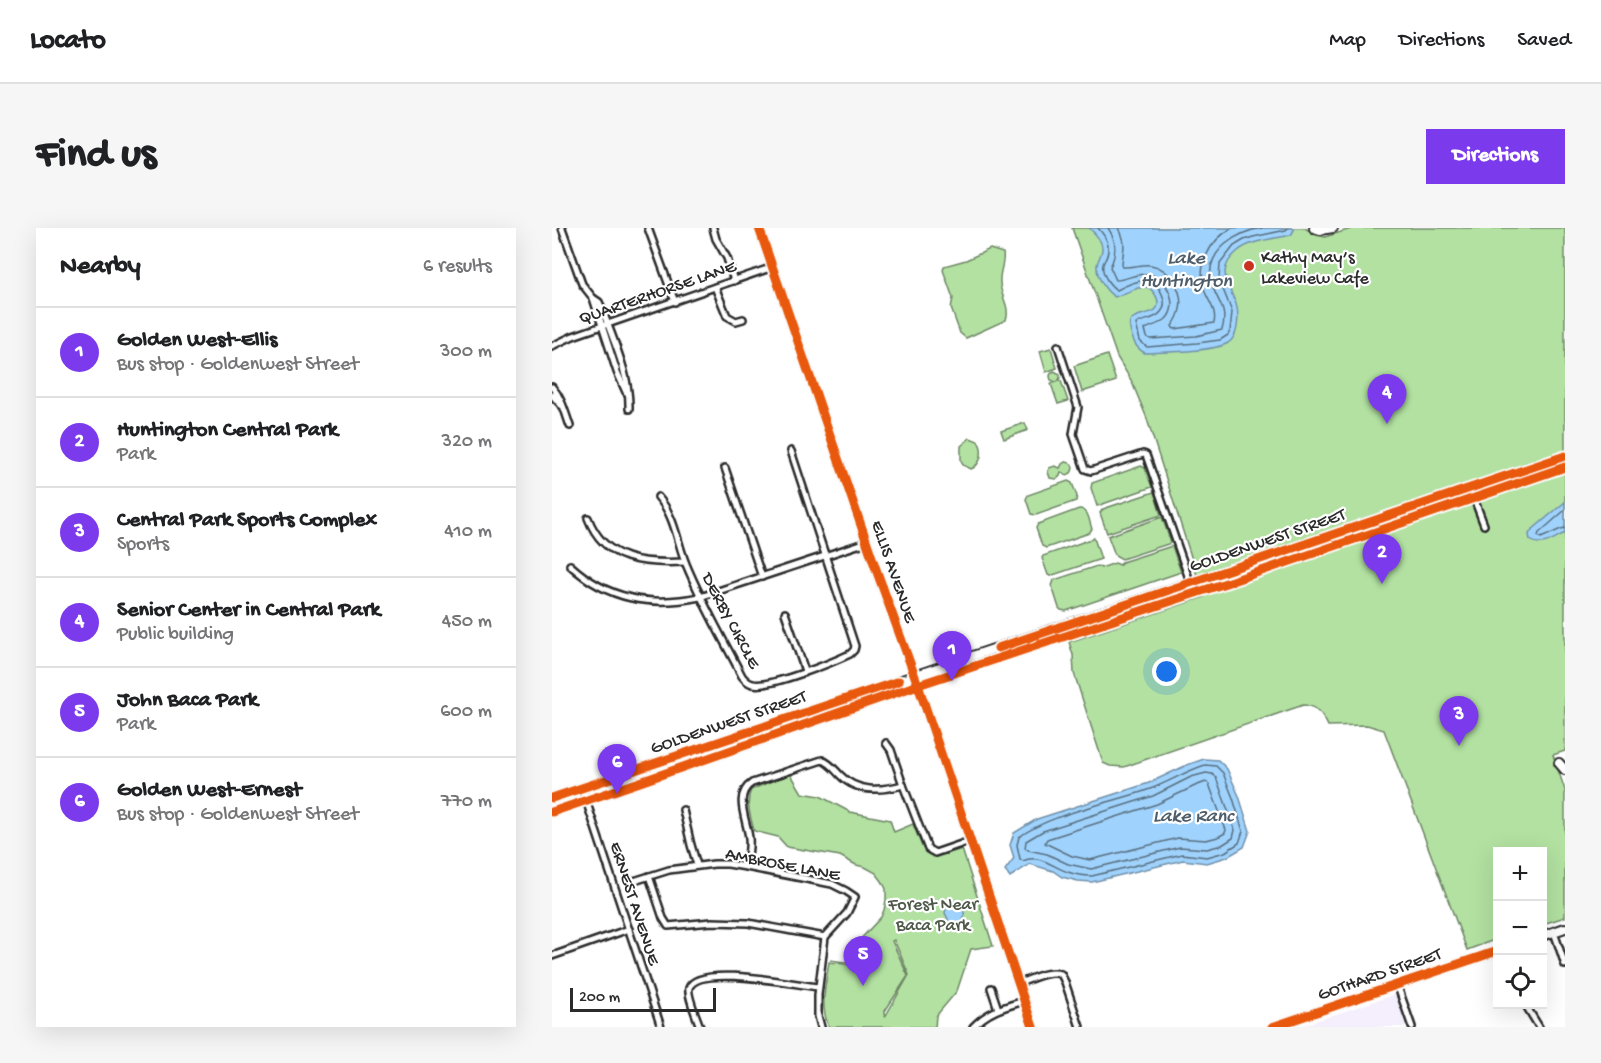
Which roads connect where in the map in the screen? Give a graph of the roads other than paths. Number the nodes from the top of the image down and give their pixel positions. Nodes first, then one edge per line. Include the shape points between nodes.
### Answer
1 (562, 228) edge
2 (648, 228) edge
3 (713, 228) edge
4 (759, 228) edge
5 (1333, 228) edge
6 (1317, 229) edge
7 (773, 267) junction
8 (734, 281) junction
9 (715, 287) junction
10 (675, 302) junction
11 (743, 319) dead end
12 (605, 325) junction
13 (552, 346) edge
14 (1058, 346) dead end
15 (552, 387) edge
16 (552, 395) edge
17 (563, 407) junction
18 (629, 409) dead end
19 (570, 426) dead end
20 (791, 451) dead end
21 (1565, 456) edge
22 (1565, 467) edge
23 (725, 468) dead end
24 (1470, 488) junction
25 (658, 497) dead end
26 (1474, 498) junction
27 (1390, 514) junction
28 (588, 518) dead end
29 (1484, 525) dead end
30 (1324, 537) junction
31 (867, 542) junction
32 (1328, 548) junction
33 (826, 556) junction
34 (685, 562) junction
35 (570, 565) dead end
36 (1270, 568) junction
37 (762, 578) junction
38 (1191, 582) junction
39 (1194, 593) junction
40 (700, 597) junction
41 (785, 613) dead end
42 (805, 671) junction
43 (914, 676) junction
44 (918, 685) junction
45 (886, 743) dead end
46 (1559, 763) dead end
47 (1565, 770) edge
48 (903, 785) junction
49 (582, 788) junction
50 (552, 798) edge
51 (585, 800) junction
52 (683, 810) dead end
53 (552, 812) edge
54 (970, 841) junction
55 (697, 865) junction
56 (746, 867) junction
57 (649, 876) junction
58 (634, 881) dead end
59 (1565, 928) edge
60 (628, 929) junction
61 (1554, 932) junction
62 (1547, 934) edge
63 (825, 937) junction
64 (1493, 952) edge
65 (552, 956) edge
66 (1565, 965) edge
67 (1019, 983) junction
68 (1397, 984) junction
69 (818, 987) junction
70 (991, 988) dead end
71 (1024, 1001) junction
72 (998, 1009) junction
73 (1528, 1009) edge
74 (661, 1027) edge
75 (700, 1027) edge
76 (821, 1027) edge
77 (973, 1027) edge
78 (1033, 1027) edge
79 (1080, 1027) edge
80 (1272, 1027) edge
81 (1412, 1027) edge
82 (1539, 1027) edge

1 - 12 street via 582,284
2 - 10 street
3 - 8 street
4 - 7 main road, ELLIS AVENUE
5 - 6 main road
7 - 8 street, QUARTERHORSE LANE
7 - 31 main road, ELLIS AVENUE
8 - 9 street, QUARTERHORSE LANE
9 - 10 street, QUARTERHORSE LANE
9 - 11 street via 727,316 735,321
10 - 12 street, QUARTERHORSE LANE
12 - 13 street, QUARTERHORSE LANE
12 - 18 street via 621,362
14 - 38 street via 1078,406 1073,434 1085,469 1091,471 1146,455
15 - 17 street
16 - 17 street
17 - 19 street
20 - 33 street
21 - 24 main road, GOLDENWEST STREET
22 - 26 main road, GOLDENWEST STREET
23 - 37 street
24 - 26 street
24 - 27 main road, GOLDENWEST STREET
25 - 34 street, DERBY CIRCLE via 671,518
26 - 29 street
26 - 32 main road, GOLDENWEST STREET
27 - 30 main road, GOLDENWEST STREET
27 - 32 main road via 1377,524 1334,539
28 - 34 street via 602,542 629,558
30 - 36 main road via 1320,544 1285,556
30 - 38 main road, GOLDENWEST STREET
31 - 33 street
31 - 43 main road, ELLIS AVENUE
32 - 36 main road, GOLDENWEST STREET
33 - 37 street
33 - 42 street, DERBY CIRCLE via 855,646 850,654
34 - 40 street, DERBY CIRCLE
35 - 40 street via 605,589 641,601
36 - 39 main road, GOLDENWEST STREET
37 - 40 street
38 - 39 street
38 - 43 main road, GOLDENWEST STREET
39 - 44 main road, GOLDENWEST STREET
40 - 42 street, DERBY CIRCLE via 745,681 768,684
41 - 42 street
43 - 44 main road, ELLIS AVENUE
43 - 49 main road, GOLDENWEST STREET
44 - 51 main road, GOLDENWEST STREET
44 - 54 main road, ELLIS AVENUE
45 - 48 street
46 - 47 main road
48 - 54 street via 928,849 935,853
48 - 56 street via 876,790 861,788 822,760 760,779 745,787 742,795 749,839
49 - 50 main road, GOLDENWEST STREET
49 - 51 street, ERNEST AVENUE
51 - 53 main road, GOLDENWEST STREET
51 - 60 street, ERNEST AVENUE
52 - 55 street
54 - 67 main road, ELLIS AVENUE
55 - 56 street, AMBROSE LANE
55 - 57 street, AMBROSE LANE
56 - 63 street, AMBROSE LANE via 832,884 855,897 847,913
57 - 58 street, AMBROSE LANE
57 - 63 street via 668,926 748,923
59 - 61 main road
60 - 65 street
60 - 74 street, ERNEST AVENUE
61 - 62 main road
61 - 66 street
63 - 69 street
64 - 68 main road, GOTHARD STREET
67 - 71 main road, ELLIS AVENUE
67 - 79 street via 1049,973 1061,974
68 - 80 main road, GOTHARD STREET
68 - 81 street
69 - 75 street via 748,976 694,981 688,990
69 - 76 street
70 - 72 street
71 - 72 street
71 - 78 main road, ELLIS AVENUE
72 - 77 street
73 - 82 street

